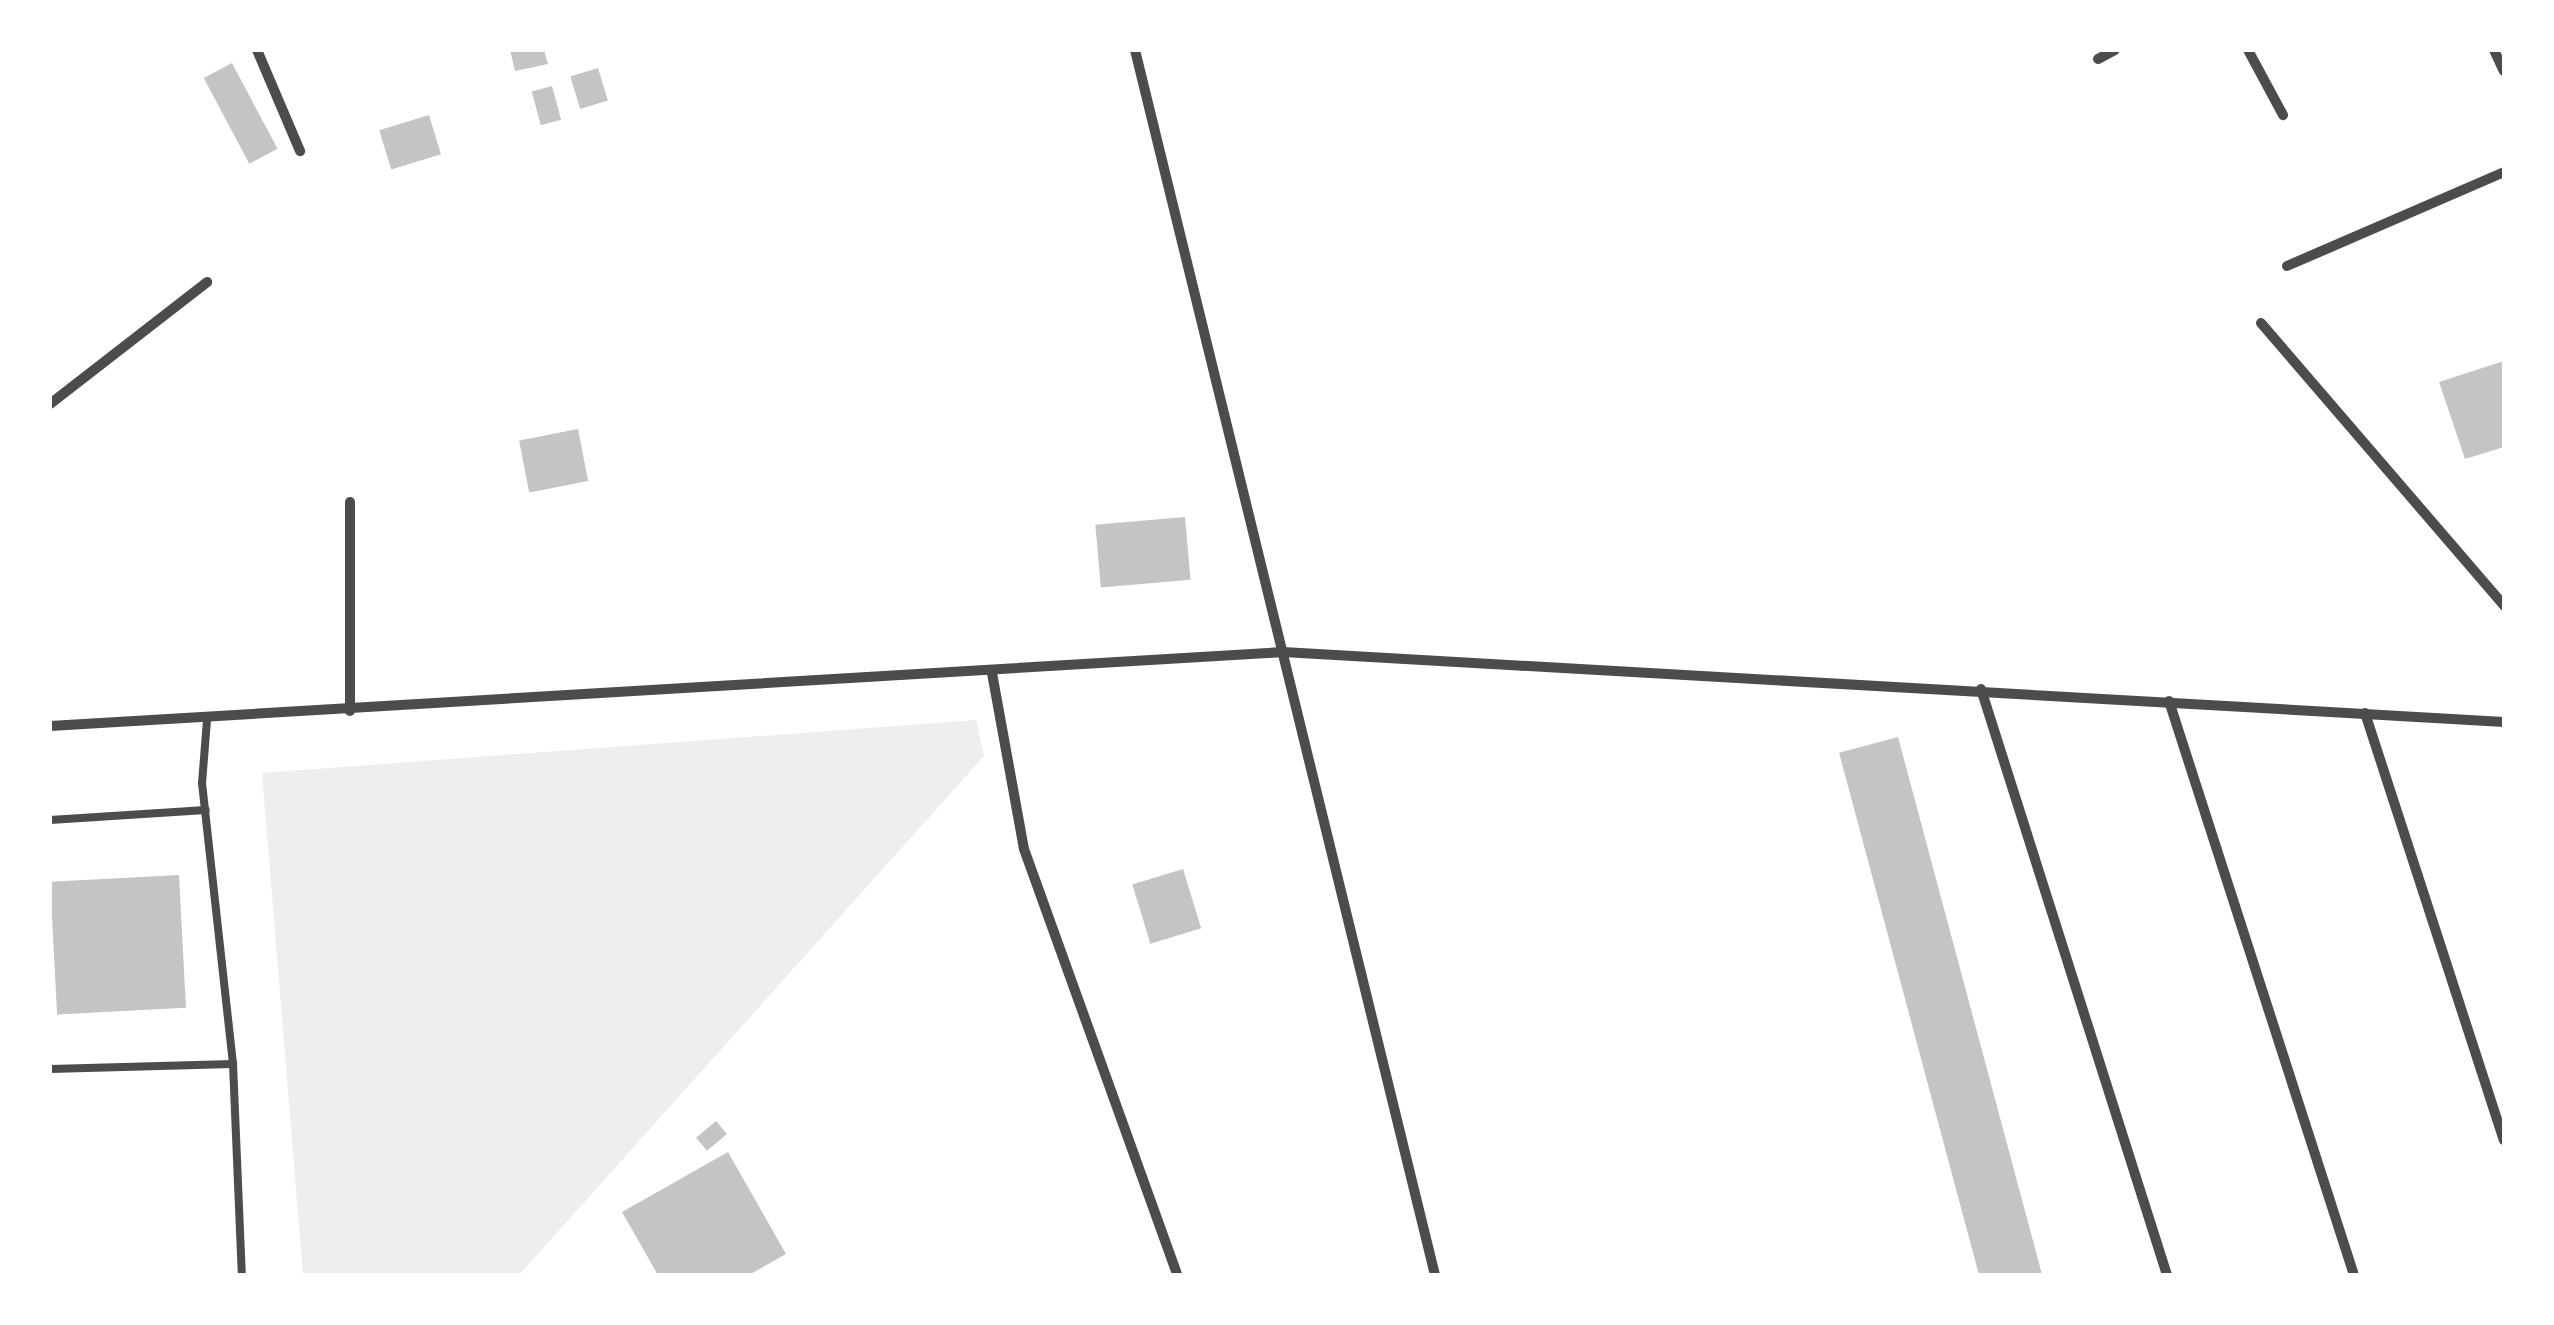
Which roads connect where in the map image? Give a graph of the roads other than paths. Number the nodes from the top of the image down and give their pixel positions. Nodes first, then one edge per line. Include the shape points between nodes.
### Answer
1 (257, 50) edge
2 (1135, 50) edge
3 (2115, 50) edge
4 (2248, 50) edge
5 (2494, 50) edge
6 (2098, 59) dead end
7 (2504, 71) edge
8 (2283, 116) dead end
9 (300, 150) dead end
10 (2504, 172) edge
11 (2287, 266) dead end
12 (208, 282) dead end
13 (2261, 323) dead end
14 (50, 404) edge
15 (350, 502) dead end
16 (2504, 606) edge
17 (1283, 652) junction
18 (992, 673) junction
19 (1980, 689) junction
20 (2168, 701) junction
21 (350, 711) junction
22 (2365, 713) junction
23 (206, 720) junction
24 (2504, 722) edge
25 (50, 726) edge
26 (206, 810) junction
27 (50, 820) edge
28 (233, 1064) junction
29 (50, 1068) edge
30 (2504, 1140) edge
31 (242, 1275) edge
32 (1177, 1275) edge
33 (1435, 1275) edge
34 (2167, 1275) edge
35 (2354, 1275) edge

1 - 9 street
2 - 17 street
3 - 6 street
4 - 8 street
5 - 7 street
10 - 11 street
12 - 14 street
13 - 16 street
15 - 21 street
17 - 18 street
17 - 19 street
17 - 33 street
18 - 21 street
18 - 32 street via 1024,849
19 - 20 street
19 - 34 street
20 - 22 street
20 - 35 street
21 - 23 street
22 - 24 street
22 - 30 street
23 - 25 street
23 - 26 lane
26 - 27 lane
26 - 28 lane
28 - 29 lane
28 - 31 lane

